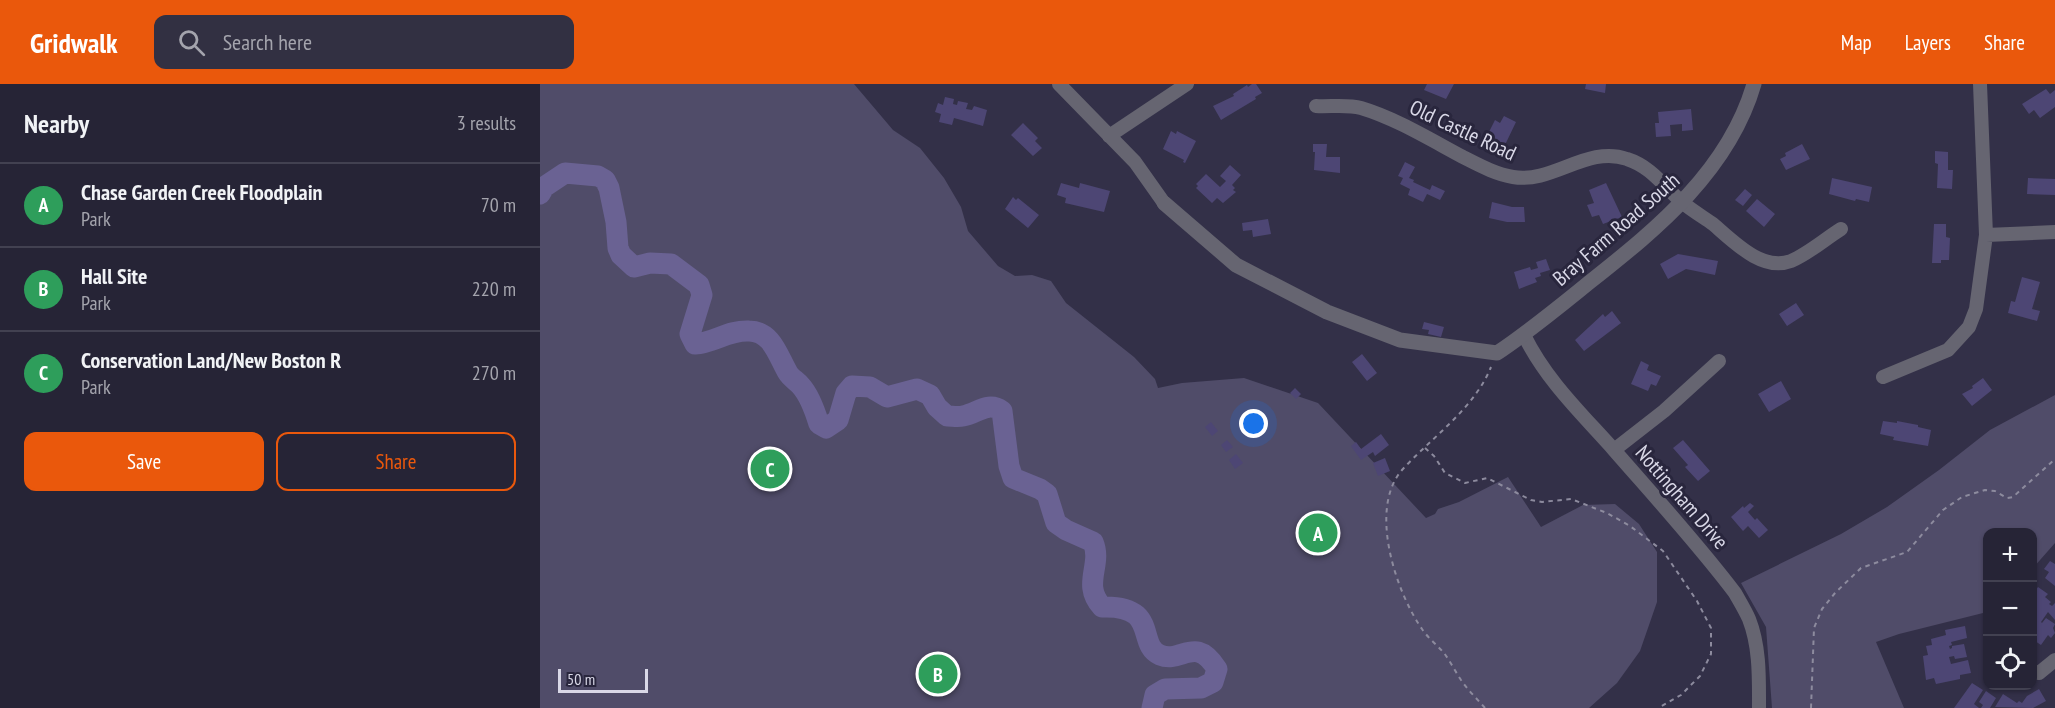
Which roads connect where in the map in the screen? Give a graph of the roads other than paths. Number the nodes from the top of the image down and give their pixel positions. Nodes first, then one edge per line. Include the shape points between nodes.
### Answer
1 (1059, 84) edge
2 (1188, 84) edge
3 (1754, 84) edge
4 (1980, 84) edge
5 (1316, 106) dead end
6 (1109, 136) junction
7 (1164, 203) joint
8 (1683, 203) junction
9 (1840, 229) dead end
10 (2055, 232) edge
11 (1986, 235) junction
12 (1524, 335) junction
13 (1719, 361) dead end
14 (1883, 377) dead end
15 (1614, 450) junction
16 (2055, 660) edge
17 (2037, 673) edge
18 (1759, 708) edge

1 - 6 street
2 - 6 street
3 - 8 street, Bray Farm Road South via 1736,131
4 - 11 street
5 - 8 street, Old Castle Road via 1359,107 1490,171 1516,178 1550,172 1597,156 1626,158 1657,176
6 - 7 street via 1135,162
7 - 12 street, Bray Farm Road South via 1236,265 1328,312 1400,340 1497,353
8 - 9 street, Old Castle Road via 1749,253 1776,264 1791,261
8 - 12 street, Bray Farm Road South
10 - 11 street
11 - 14 street via 1978,299 1969,327 1948,350
12 - 15 street, Nottingham Drive via 1556,386
13 - 15 street
15 - 18 street, Nottingham Drive via 1735,593 1754,632
16 - 17 street

